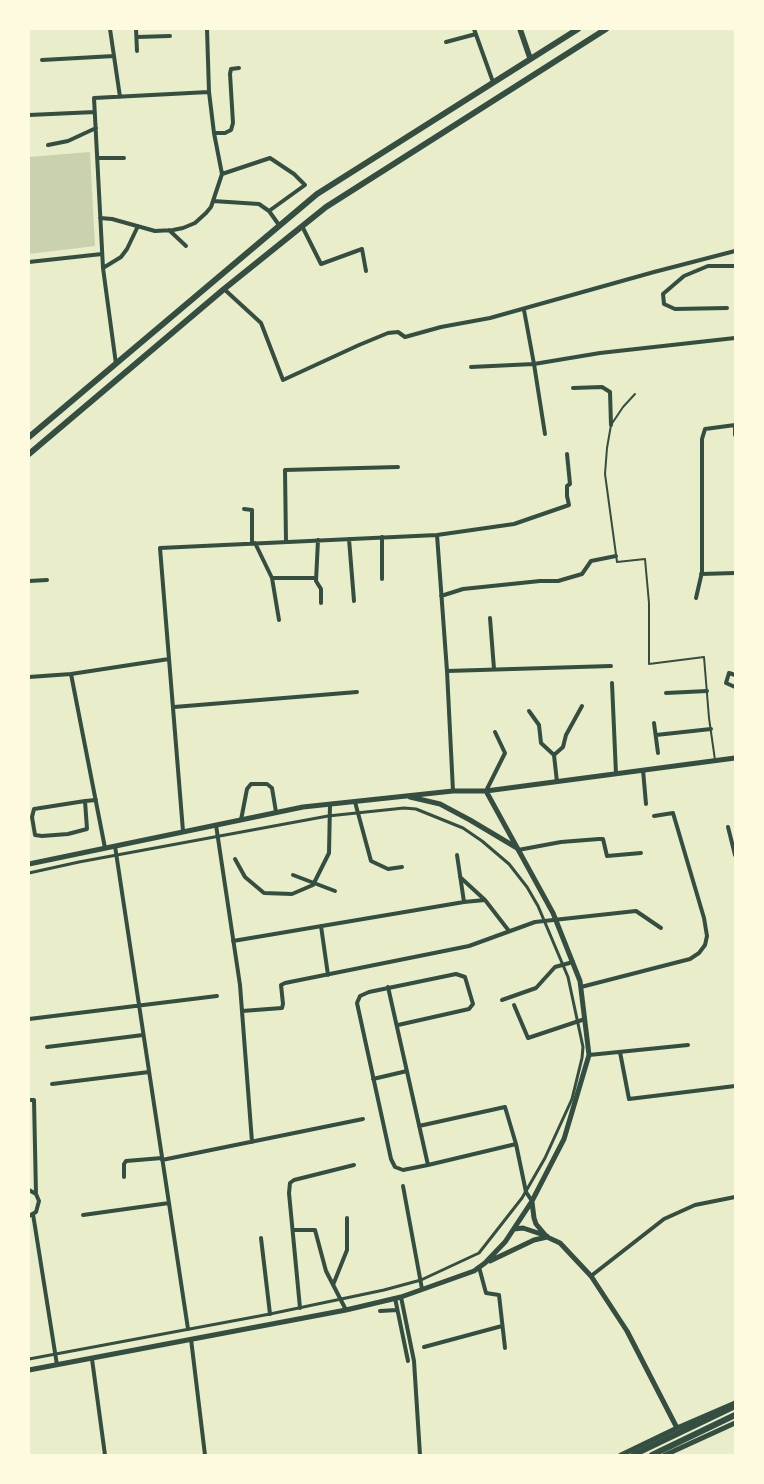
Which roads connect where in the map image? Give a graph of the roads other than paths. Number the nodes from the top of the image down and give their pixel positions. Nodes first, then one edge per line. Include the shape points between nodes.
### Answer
1 (110, 29) edge
2 (136, 29) edge
3 (207, 29) edge
4 (474, 29) edge
5 (520, 29) edge
6 (578, 29) edge
7 (606, 29) edge
8 (476, 34) junction
9 (170, 36) dead end
10 (137, 37) junction
11 (446, 42) dead end
12 (137, 52) dead end
13 (114, 56) junction
14 (530, 58) junction
15 (42, 60) dead end
16 (239, 68) dead end
17 (493, 82) junction
18 (209, 92) junction
19 (120, 97) junction
20 (95, 112) junction
21 (29, 115) edge
22 (96, 128) junction
23 (214, 133) junction
24 (48, 145) dead end
25 (97, 158) junction
26 (124, 158) dead end
27 (222, 174) junction
28 (213, 201) junction
29 (269, 212) junction
30 (100, 218) junction
31 (280, 225) junction
32 (138, 226) junction
33 (302, 226) junction
34 (169, 230) junction
35 (186, 246) dead end
36 (735, 251) edge
37 (102, 254) junction
38 (29, 262) edge
39 (735, 266) edge
40 (103, 268) junction
41 (366, 271) dead end
42 (224, 289) junction
43 (727, 308) dead end
44 (524, 310) junction
45 (735, 338) edge
46 (116, 364) junction
47 (534, 364) junction
48 (471, 368) dead end
49 (573, 388) dead end
50 (635, 394) dead end
51 (611, 425) junction
52 (735, 425) edge
53 (545, 434) dead end
54 (735, 435) edge
55 (29, 437) edge
56 (29, 454) edge
57 (567, 454) dead end
58 (398, 467) dead end
59 (244, 510) dead end
60 (437, 535) junction
61 (382, 537) junction
62 (349, 539) junction
63 (318, 540) junction
64 (286, 542) junction
65 (254, 544) junction
66 (616, 556) junction
67 (735, 573) edge
68 (701, 574) junction
69 (272, 578) junction
70 (316, 578) junction
71 (382, 579) dead end
72 (47, 580) dead end
73 (29, 581) edge
74 (442, 596) junction
75 (696, 598) dead end
76 (354, 601) dead end
77 (320, 603) dead end
78 (490, 618) dead end
79 (279, 620) dead end
80 (169, 659) junction
81 (612, 666) dead end
82 (494, 669) junction
83 (447, 671) junction
84 (71, 674) junction
85 (735, 675) edge
86 (29, 677) edge
87 (612, 683) dead end
88 (735, 687) edge
89 (707, 691) junction
90 (357, 692) dead end
91 (666, 693) dead end
92 (582, 706) dead end
93 (174, 707) junction
94 (529, 711) dead end
95 (654, 723) dead end
96 (711, 729) junction
97 (496, 732) dead end
98 (656, 735) junction
99 (658, 753) dead end
100 (554, 755) junction
101 (735, 758) edge
102 (715, 760) junction
103 (643, 770) junction
104 (616, 774) junction
105 (557, 782) junction
106 (453, 791) junction
107 (486, 791) junction
108 (407, 796) junction
109 (96, 800) junction
110 (85, 801) junction
111 (354, 802) junction
112 (330, 804) junction
113 (646, 804) dead end
114 (276, 812) junction
115 (358, 812) junction
116 (330, 815) junction
117 (654, 816) dead end
118 (241, 820) junction
119 (216, 825) junction
120 (728, 827) dead end
121 (183, 832) junction
122 (218, 836) junction
123 (115, 846) junction
124 (105, 848) junction
125 (518, 850) junction
126 (641, 853) dead end
127 (116, 855) junction
128 (456, 855) dead end
129 (735, 855) edge
130 (235, 859) dead end
131 (29, 864) edge
132 (402, 867) dead end
133 (29, 874) edge
134 (293, 875) dead end
135 (460, 877) junction
136 (314, 883) junction
137 (335, 891) dead end
138 (486, 900) junction
139 (464, 902) junction
140 (544, 921) junction
141 (556, 921) junction
142 (321, 926) junction
143 (661, 928) dead end
144 (508, 931) junction
145 (233, 941) junction
146 (572, 962) junction
147 (563, 965) junction
148 (328, 976) junction
149 (388, 987) junction
150 (581, 987) junction
151 (217, 996) dead end
152 (502, 1000) dead end
153 (139, 1005) junction
154 (514, 1005) dead end
155 (242, 1011) junction
156 (29, 1019) edge
157 (585, 1019) junction
158 (578, 1021) junction
159 (398, 1025) junction
160 (143, 1035) junction
161 (688, 1045) dead end
162 (46, 1047) dead end
163 (620, 1052) junction
164 (589, 1055) junction
165 (408, 1071) junction
166 (149, 1072) junction
167 (373, 1079) junction
168 (52, 1084) dead end
169 (735, 1086) edge
170 (29, 1100) edge
171 (363, 1119) dead end
172 (419, 1126) junction
173 (252, 1142) junction
174 (516, 1144) junction
175 (162, 1159) junction
176 (354, 1165) dead end
177 (428, 1165) junction
178 (124, 1178) dead end
179 (403, 1186) dead end
180 (29, 1190) edge
181 (526, 1192) junction
182 (36, 1194) junction
183 (735, 1197) edge
184 (532, 1201) junction
185 (169, 1203) junction
186 (31, 1215) edge
187 (83, 1215) dead end
188 (348, 1218) dead end
189 (293, 1230) junction
190 (514, 1230) junction
191 (547, 1237) junction
192 (261, 1238) dead end
193 (485, 1263) junction
194 (479, 1267) junction
195 (591, 1276) junction
196 (421, 1280) junction
197 (333, 1284) junction
198 (422, 1289) junction
199 (402, 1297) junction
200 (395, 1298) junction
201 (341, 1299) junction
202 (300, 1308) junction
203 (346, 1310) junction
204 (397, 1310) junction
205 (380, 1311) dead end
206 (270, 1314) junction
207 (502, 1326) junction
208 (188, 1329) junction
209 (191, 1339) junction
210 (424, 1346) dead end
211 (505, 1348) dead end
212 (55, 1355) junction
213 (29, 1359) edge
214 (92, 1359) junction
215 (408, 1361) dead end
216 (57, 1365) junction
217 (29, 1370) edge
218 (735, 1404) edge
219 (735, 1415) edge
220 (735, 1424) edge
221 (677, 1428) junction
222 (104, 1455) edge
223 (205, 1455) edge
224 (420, 1455) edge
225 (621, 1455) edge
226 (633, 1455) edge
227 (652, 1455) edge
228 (665, 1455) edge

1 - 13 street
2 - 10 street
3 - 18 street
4 - 8 street
5 - 14 main road
6 - 14 main road
7 - 33 main road via 326,206
8 - 11 street
8 - 17 street
9 - 10 street
10 - 12 street
13 - 15 street
13 - 19 street
14 - 17 main road
16 - 23 street via 231,70 230,74 231,130
17 - 31 main road via 317,194
18 - 19 street
18 - 23 street
19 - 20 street via 94,98
20 - 21 street
20 - 22 street
22 - 24 street
22 - 25 street
23 - 27 street
25 - 26 street
25 - 30 street
27 - 28 street
27 - 29 street via 270,158 294,174 305,185
28 - 29 street via 259,204
28 - 34 street via 195,223
29 - 31 street
30 - 32 street
30 - 37 street
31 - 46 main road
32 - 34 street
32 - 40 street via 121,257
33 - 41 street via 321,264 362,249
33 - 42 main road
34 - 35 street
36 - 44 street
37 - 38 street
37 - 40 street
39 - 43 street via 708,266 684,276 663,294 664,304 675,309
40 - 46 street
42 - 44 street via 261,323 283,380 388,333 398,332 405,337
42 - 56 main road
44 - 47 street
45 - 47 street
46 - 55 main road
47 - 48 street
47 - 53 street
49 - 51 street via 602,387 610,392
50 - 51 lane
51 - 66 lane via 605,474
52 - 54 street
52 - 68 street via 706,429 702,438
57 - 60 street via 569,505 514,524
58 - 64 street via 285,470
59 - 65 street via 252,510
60 - 61 street
60 - 74 street
61 - 62 street
61 - 71 street
62 - 63 street
62 - 76 street
63 - 64 street
63 - 70 street
64 - 65 street
65 - 69 street
65 - 80 street via 160,548
66 - 74 street via 591,561 582,574 558,580 462,589
66 - 89 lane via 617,562 645,559 649,664 704,656
67 - 68 street
68 - 75 street
69 - 70 street
69 - 79 street
70 - 77 street via 321,589
72 - 73 street
74 - 83 street
78 - 82 street
80 - 84 street
80 - 93 street
81 - 82 street
82 - 83 street
83 - 106 street
84 - 86 street
84 - 109 street
85 - 88 street via 729,673 726,683
87 - 104 street
89 - 91 street
89 - 96 lane
90 - 93 street
92 - 100 street via 563,747
93 - 121 street
94 - 100 street via 539,725 541,743
95 - 98 street
96 - 98 street
96 - 102 lane
97 - 107 street via 505,753
98 - 99 street
100 - 105 street
101 - 102 street
102 - 103 street
103 - 104 street
103 - 113 street
104 - 105 street
105 - 107 street
106 - 107 street
106 - 108 street
107 - 125 street
108 - 111 street
108 - 125 street via 440,804
109 - 110 street
109 - 124 street
110 - 110 street via 34,809 34,835 68,834 88,829
111 - 112 street
111 - 115 street
112 - 114 street
112 - 116 street
114 - 118 street
114 - 118 street via 272,788 267,784 251,784 247,788
115 - 116 street
115 - 132 street via 371,861 388,869
115 - 140 street via 416,809 463,828 509,864 526,886
116 - 122 street
116 - 136 street via 330,854
117 - 150 street via 673,813 704,918 705,945 690,959
118 - 119 street
119 - 121 street
119 - 122 street
120 - 129 street
121 - 123 street
122 - 127 street
122 - 145 street
123 - 124 street
123 - 127 street
124 - 131 street
125 - 126 street via 603,839 607,856
125 - 141 street
127 - 133 street
127 - 153 street
128 - 135 street
130 - 136 street via 246,878 264,893 292,894
134 - 136 street
135 - 138 street
135 - 139 street
136 - 137 street
138 - 139 street
138 - 144 street
139 - 142 street
140 - 141 street
140 - 144 street
140 - 147 street
141 - 143 street via 636,911
141 - 146 street
142 - 145 street
142 - 148 street
144 - 148 street via 469,946
145 - 155 street
146 - 147 street
146 - 150 street
147 - 152 street via 555,967 536,988
147 - 158 street
148 - 155 street via 282,985 282,1008
149 - 159 street
149 - 159 street via 456,974 465,977 473,1004 469,1009
149 - 167 street via 360,996 357,1003
150 - 157 street
151 - 153 street
153 - 156 street
153 - 160 street
154 - 158 street via 528,1038
155 - 173 street
157 - 158 street
157 - 164 street
158 - 181 street via 583,1047 572,1099
159 - 165 street
160 - 162 street
160 - 166 street
161 - 163 street
163 - 164 street
163 - 169 street via 629,1099
164 - 184 street via 564,1139
165 - 167 street
165 - 172 street
166 - 168 street
166 - 175 street
167 - 177 street via 395,1167 404,1170
170 - 182 street via 34,1100
171 - 173 street
172 - 174 street via 505,1107
172 - 177 street
173 - 175 street
174 - 177 street
174 - 181 street
175 - 178 street via 126,1161
175 - 185 street
176 - 189 street via 290,1183
179 - 196 street
180 - 182 street
181 - 184 street
181 - 196 street via 479,1253
182 - 186 street via 39,1205
183 - 195 street via 694,1205 664,1219
184 - 190 street
184 - 191 street via 534,1218
185 - 187 street
185 - 208 street
186 - 212 street
188 - 197 street via 346,1250
189 - 197 street via 315,1230 326,1271
189 - 202 street
190 - 191 street via 523,1228
190 - 193 street
191 - 193 street
191 - 195 street via 560,1243
192 - 206 street
193 - 194 street
194 - 198 street
194 - 207 street via 486,1293 499,1295
195 - 221 street via 627,1331
196 - 198 street
196 - 201 street
197 - 201 street
198 - 199 street
199 - 200 street
199 - 224 street via 414,1361
200 - 203 street
200 - 204 street
201 - 202 street
201 - 203 street
202 - 206 street
203 - 209 street
204 - 205 street
204 - 215 street
206 - 208 street
207 - 210 street
207 - 211 street
208 - 212 street
209 - 214 street
209 - 223 street
212 - 213 street
212 - 216 street
214 - 216 street
214 - 222 street
216 - 217 street
218 - 221 street
218 - 226 main road
219 - 227 main road
220 - 228 street
221 - 225 street

